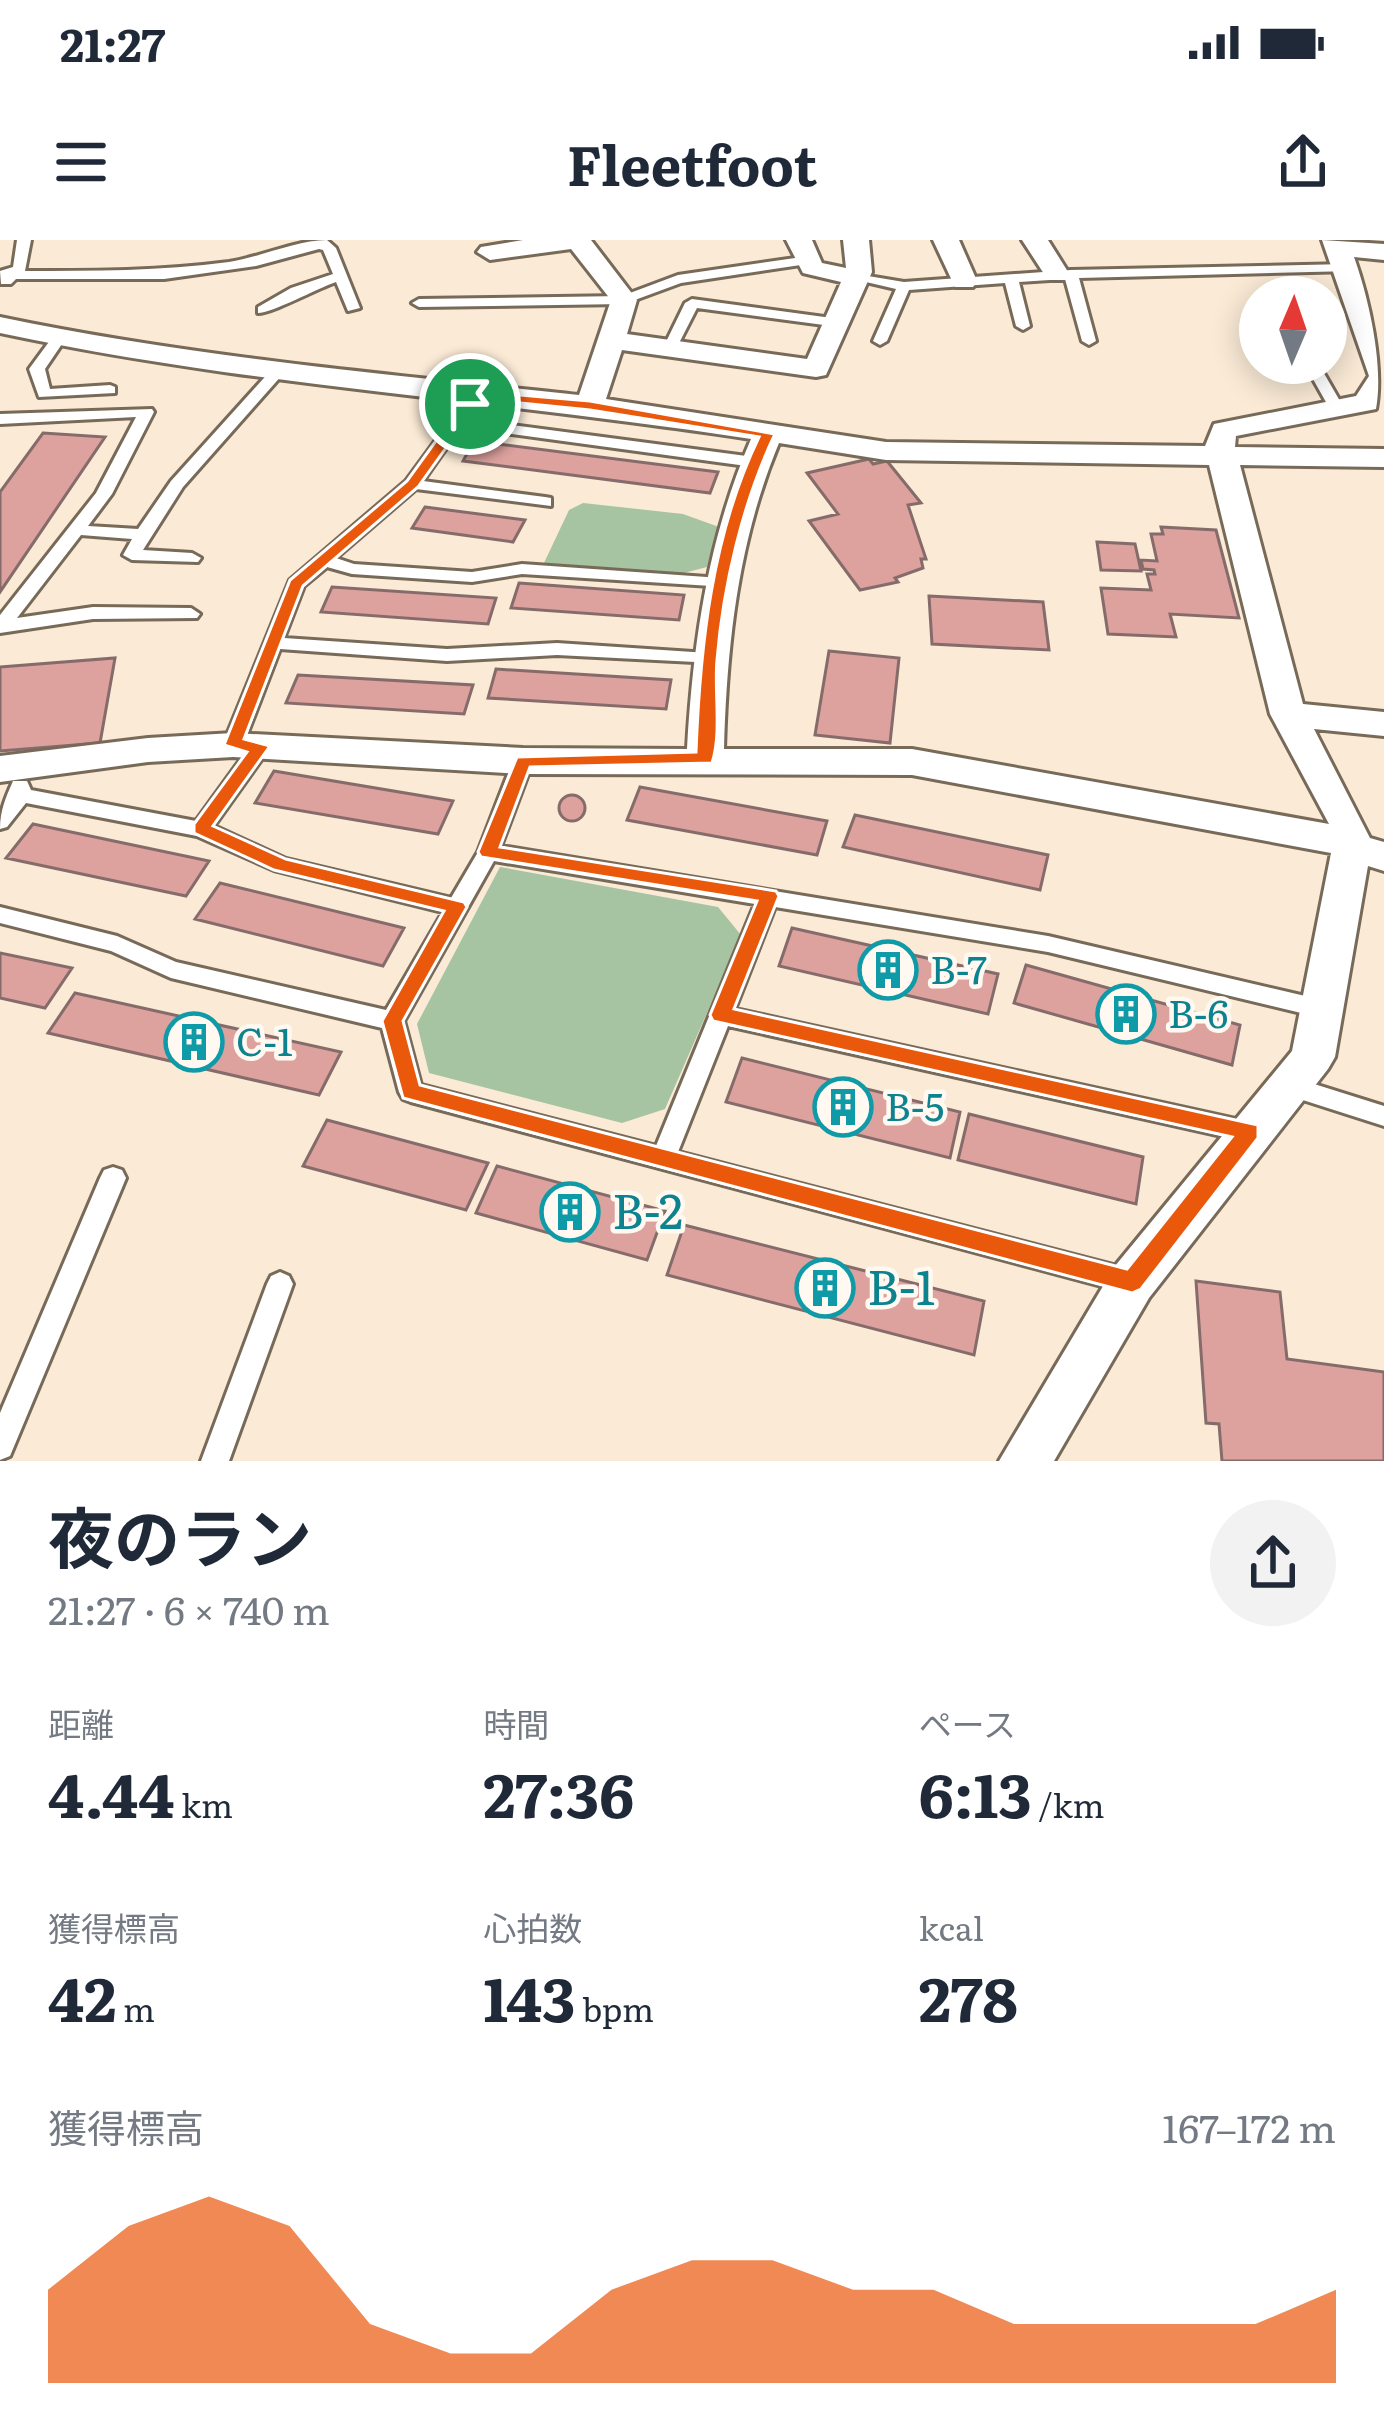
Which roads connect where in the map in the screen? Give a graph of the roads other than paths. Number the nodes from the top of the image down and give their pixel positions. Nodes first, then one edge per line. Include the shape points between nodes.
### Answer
1 (24, 240) edge
2 (578, 240) edge
3 (856, 240) edge
4 (946, 240) edge
5 (1035, 240) edge
6 (320, 242) edge
7 (804, 250) edge
8 (490, 252) dead end
9 (1341, 252) edge
10 (1384, 252) edge
11 (7, 274) edge
12 (1064, 274) junction
13 (338, 277) junction
14 (856, 278) junction
15 (1011, 278) junction
16 (964, 281) junction
17 (904, 286) junction
18 (0, 287) edge
19 (624, 301) junction
20 (419, 303) dead end
21 (353, 308) dead end
22 (263, 310) dead end
23 (839, 323) junction
24 (0, 326) edge
25 (1023, 326) dead end
26 (58, 338) junction
27 (610, 341) junction
28 (880, 341) dead end
29 (1089, 341) dead end
30 (671, 346) junction
31 (278, 371) junction
32 (1323, 384) edge
33 (110, 391) dead end
34 (477, 394) junction
35 (590, 405) junction
36 (1336, 408) junction
37 (0, 418) edge
38 (457, 422) junction
39 (761, 448) junction
40 (1219, 455) junction
41 (1384, 458) edge
42 (412, 484) junction
43 (545, 502) dead end
44 (79, 530) junction
45 (143, 536) junction
46 (192, 557) dead end
47 (324, 560) junction
48 (721, 583) junction
49 (191, 614) dead end
50 (0, 627) edge
51 (273, 643) junction
52 (709, 659) junction
53 (1288, 714) junction
54 (1384, 724) edge
55 (247, 745) junction
56 (705, 758) junction
57 (523, 761) junction
58 (14, 777) edge
59 (0, 822) edge
60 (201, 829) junction
61 (1368, 851) edge
62 (488, 852) junction
63 (769, 896) junction
64 (457, 907) junction
65 (0, 915) edge
66 (1318, 1009) junction
67 (721, 1015) junction
68 (392, 1021) junction
69 (1292, 1088) junction
70 (1384, 1116) edge
71 (1250, 1132) junction
72 (663, 1158) junction
73 (113, 1178) dead end
74 (1132, 1282) junction
75 (280, 1284) dead end
76 (0, 1446) edge
77 (1029, 1460) edge
78 (215, 1461) edge

1 - 11 lane via 20,268
2 - 8 street
2 - 19 street
3 - 14 street
4 - 16 street
5 - 12 street
6 - 11 lane via 256,262 164,275
6 - 13 lane
7 - 14 street via 812,268
7 - 19 lane via 678,279
9 - 10 street
9 - 12 lane
9 - 36 street via 1383,376 1366,404
11 - 18 lane
12 - 15 lane
12 - 29 lane
13 - 21 lane
13 - 22 lane
14 - 17 lane
14 - 23 street
15 - 16 lane
15 - 25 lane
16 - 17 lane
17 - 28 lane
19 - 20 lane
19 - 27 street
23 - 30 lane via 692,303
23 - 30 street via 815,369
24 - 26 street
26 - 31 street
26 - 33 lane via 37,369 44,394
27 - 30 street
27 - 35 street
31 - 34 street
31 - 45 lane via 177,484
32 - 36 lane
34 - 35 street
34 - 38 lane
35 - 39 street
36 - 40 street via 1224,430
37 - 44 lane via 146,412
38 - 39 lane
38 - 42 lane
39 - 40 street
39 - 48 street
40 - 41 street
40 - 53 street
42 - 43 lane
42 - 47 lane
44 - 45 lane
44 - 50 lane
45 - 46 lane via 132,555
47 - 48 lane via 472,578 522,569
47 - 51 lane via 296,584
48 - 52 street
49 - 50 lane via 93,614
51 - 52 lane
51 - 55 lane
52 - 56 street
53 - 54 street
53 - 61 street
55 - 57 street
55 - 58 street via 148,749
55 - 60 lane
56 - 57 street
56 - 61 street via 912,763
57 - 62 lane
58 - 59 lane
58 - 60 lane
60 - 64 lane via 281,865
61 - 66 street
62 - 63 lane
62 - 64 lane
63 - 66 lane via 1048,944
63 - 67 lane
64 - 68 lane
65 - 68 lane via 117,944 171,969
66 - 69 street via 1312,1057
67 - 71 lane
67 - 72 lane
68 - 72 lane via 410,1092
69 - 70 lane
69 - 71 street
71 - 74 street
72 - 74 lane
73 - 76 lane
74 - 77 street
75 - 78 lane

